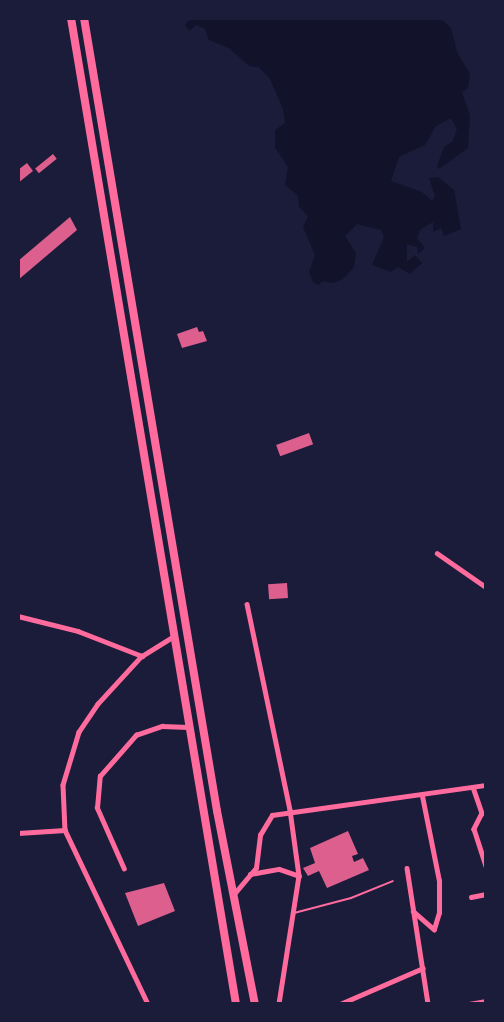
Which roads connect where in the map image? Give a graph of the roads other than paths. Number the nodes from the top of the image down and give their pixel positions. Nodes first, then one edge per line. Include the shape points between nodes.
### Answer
1 (71, 18) edge
2 (84, 18) edge
3 (437, 553) dead end
4 (486, 587) edge
5 (247, 604) dead end
6 (18, 616) edge
7 (172, 637) junction
8 (142, 656) junction
9 (188, 727) junction
10 (486, 785) edge
11 (473, 787) junction
12 (423, 796) junction
13 (290, 810) junction
14 (65, 830) junction
15 (18, 833) edge
16 (486, 866) edge
17 (407, 868) dead end
18 (124, 869) dead end
19 (250, 874) junction
20 (298, 876) junction
21 (393, 881) dead end
22 (486, 894) edge
23 (232, 896) junction
24 (471, 897) dead end
25 (413, 911) junction
26 (294, 913) junction
27 (423, 968) junction
28 (486, 1001) edge
29 (148, 1004) edge
30 (236, 1004) edge
31 (255, 1004) edge
32 (279, 1004) edge
33 (340, 1004) edge
34 (429, 1004) edge
35 (469, 1004) edge

1 - 7 highway
2 - 23 highway
3 - 4 street
5 - 13 street
6 - 8 street via 78,631
7 - 8 street
7 - 9 highway
8 - 14 street via 98,704 79,732 63,785
9 - 18 street via 162,726 136,735 100,776 97,808
9 - 30 highway
10 - 11 street
11 - 12 street
11 - 16 street via 482,813 474,830
12 - 13 street
12 - 25 street via 439,881 439,913 434,929
13 - 19 street via 272,815 265,823 256,868
13 - 20 street
14 - 15 street
14 - 29 street
17 - 25 street
19 - 20 street via 279,869
19 - 23 street
20 - 26 street
21 - 26 lane via 351,898
22 - 24 street
23 - 31 highway
25 - 27 street
26 - 32 street
27 - 33 street
27 - 34 street
28 - 35 street

